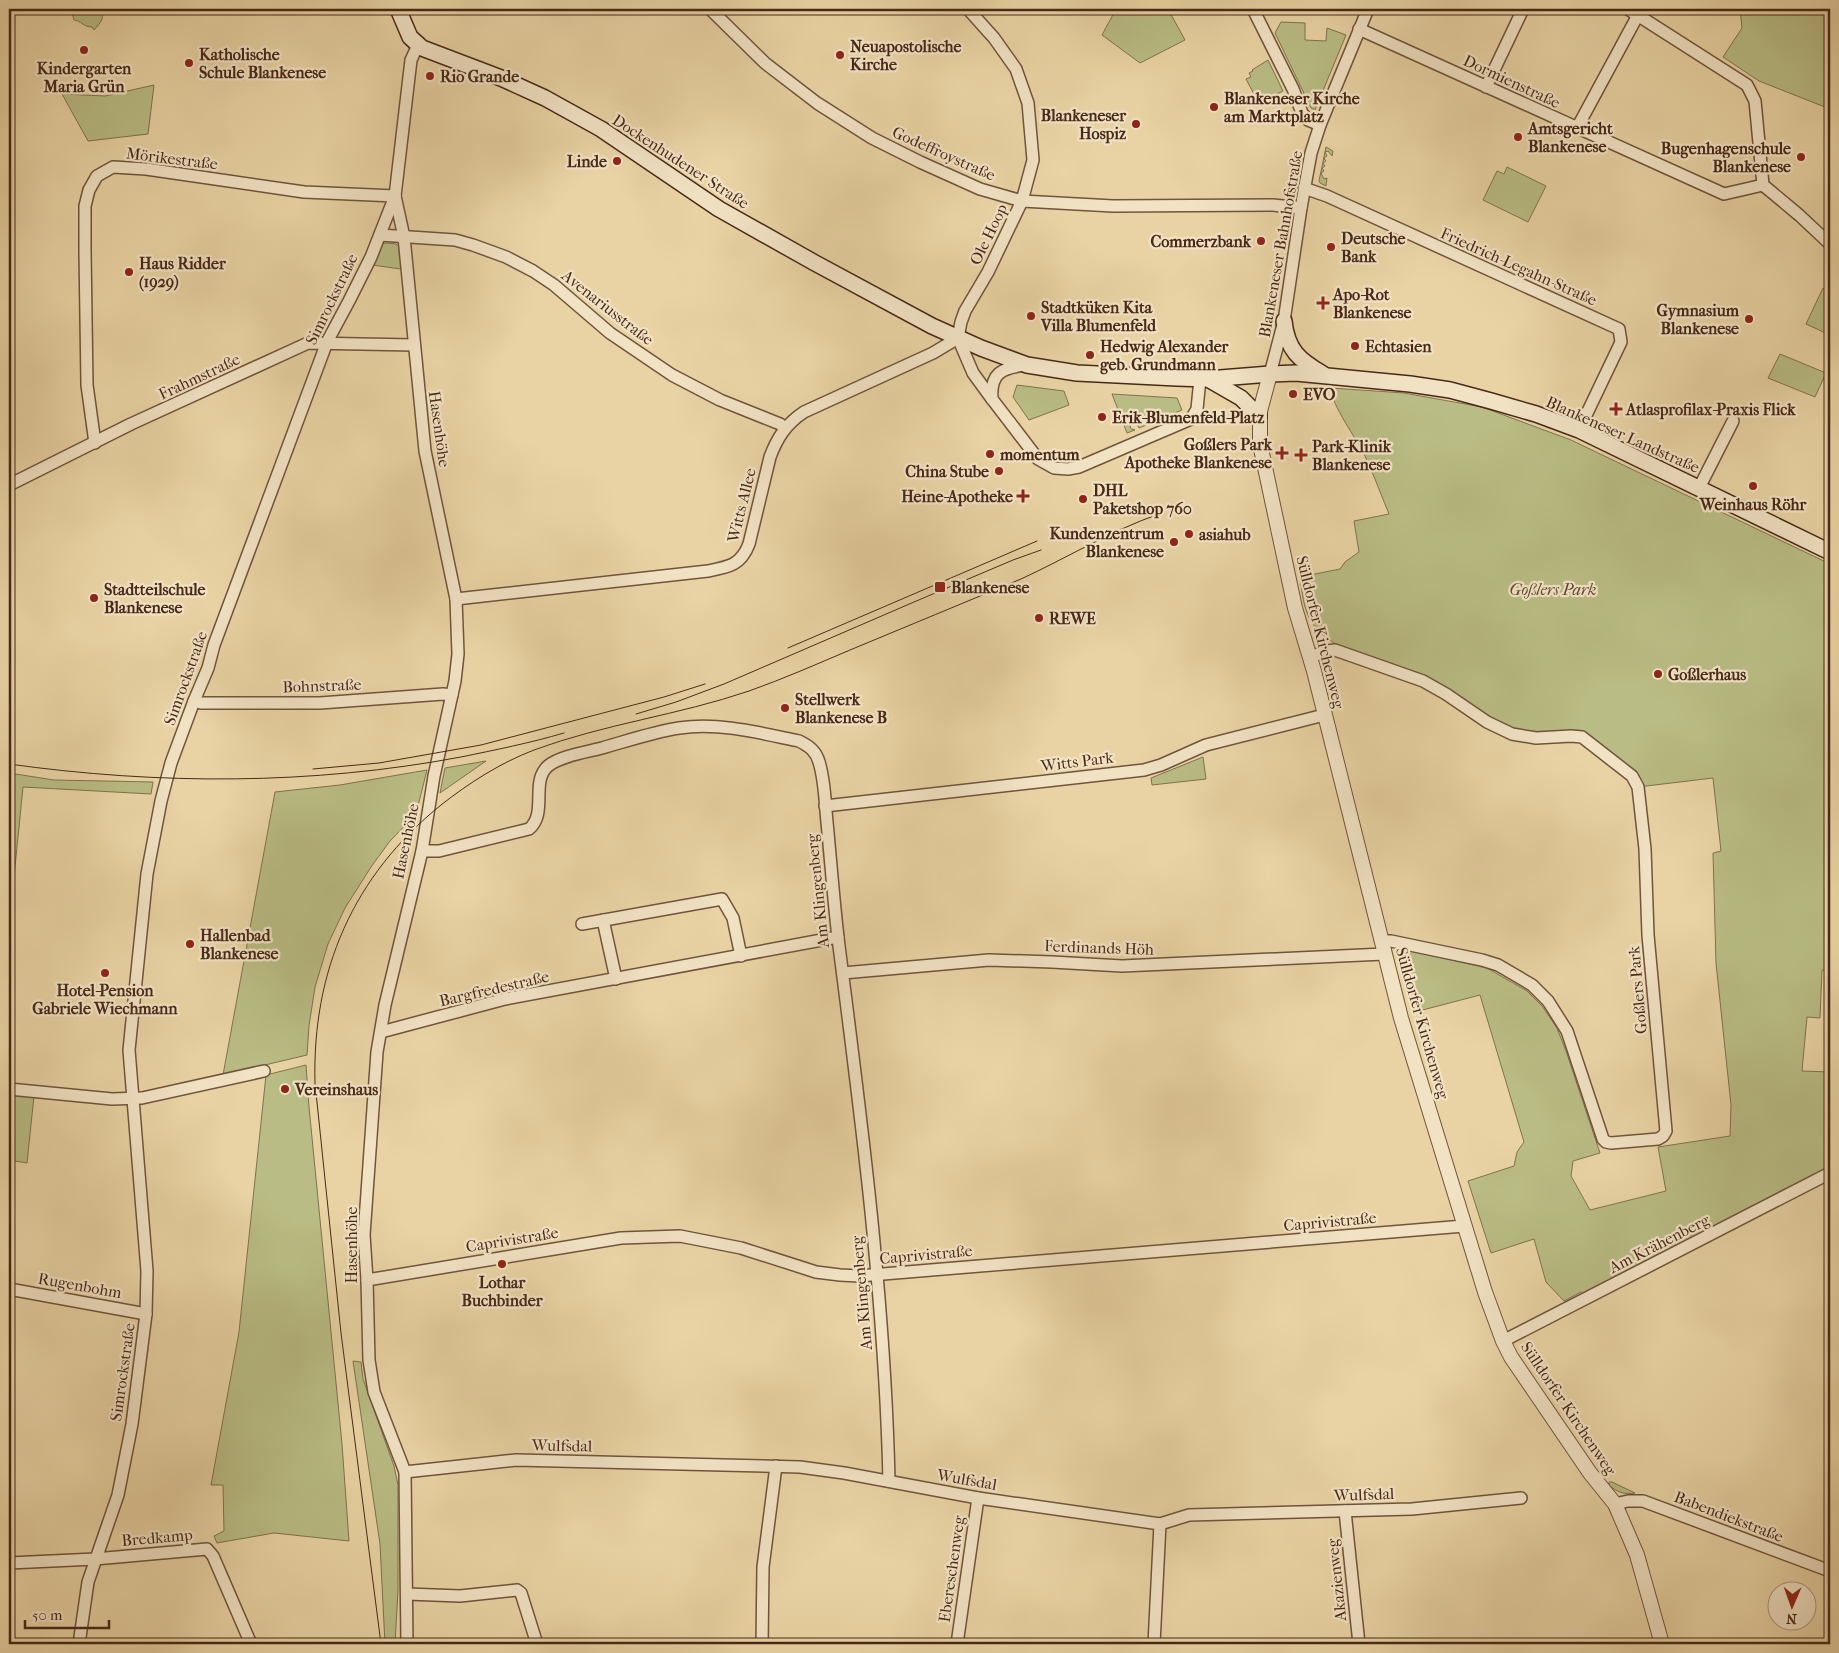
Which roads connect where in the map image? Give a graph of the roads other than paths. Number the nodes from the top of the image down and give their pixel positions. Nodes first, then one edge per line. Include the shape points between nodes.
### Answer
1 (398, 9) edge
2 (710, 9) edge
3 (968, 9) edge
4 (1253, 9) edge
5 (1368, 9) edge
6 (1523, 9) edge
7 (1628, 9) edge
8 (1638, 15) junction
9 (1359, 29) junction
10 (418, 45) junction
11 (1486, 87) junction
12 (1320, 125) junction
13 (1576, 128) junction
14 (1763, 185) junction
15 (1304, 188) junction
16 (396, 196) junction
17 (1022, 201) junction
18 (1300, 208) junction
19 (380, 234) junction
20 (404, 237) junction
21 (1830, 244) edge
22 (1284, 321) junction
23 (958, 338) junction
24 (326, 342) junction
25 (414, 345) junction
26 (1026, 364) junction
27 (1270, 374) junction
28 (1327, 376) junction
29 (1204, 379) junction
30 (992, 399) junction
31 (1259, 416) junction
32 (1734, 421) dead end
33 (785, 428) junction
34 (1578, 430) junction
35 (95, 443) junction
36 (9, 485) edge
37 (1699, 488) junction
38 (1830, 552) edge
39 (456, 599) junction
40 (1310, 657) junction
41 (452, 695) junction
42 (194, 701) junction
43 (1324, 715) junction
44 (825, 806) junction
45 (422, 851) junction
46 (603, 920) junction
47 (582, 924) dead end
48 (838, 937) junction
49 (1383, 948) junction
50 (741, 956) junction
51 (843, 974) junction
52 (616, 979) junction
53 (381, 1032) junction
54 (264, 1071) dead end
55 (9, 1089) edge
56 (132, 1099) junction
57 (1830, 1173) edge
58 (1464, 1226) junction
59 (877, 1274) junction
60 (368, 1280) junction
61 (9, 1288) edge
62 (146, 1314) junction
63 (1503, 1341) junction
64 (776, 1466) junction
65 (405, 1472) junction
66 (889, 1481) junction
67 (978, 1498) junction
68 (1521, 1498) dead end
69 (1615, 1504) junction
70 (1346, 1512) junction
71 (1160, 1524) junction
72 (95, 1559) junction
73 (9, 1563) edge
74 (1830, 1571) edge
75 (407, 1594) junction
76 (79, 1644) edge
77 (250, 1644) edge
78 (407, 1644) edge
79 (538, 1644) edge
80 (762, 1644) edge
81 (956, 1644) edge
82 (1154, 1644) edge
83 (1359, 1644) edge
84 (1662, 1644) edge

1 - 10 main road via 410,37
2 - 17 street, Godeffroystraße via 765,63 817,103 872,138 980,189
3 - 17 street, Ole Hoop via 1016,69 1028,103 1033,160
4 - 12 street via 1302,112 1308,120
5 - 9 street, Blankeneser Bahnhofstraße
6 - 11 street
7 - 8 street
8 - 13 street
8 - 14 street via 1746,85 1755,101
9 - 11 street, Dormienstraße
9 - 12 street, Blankeneser Bahnhofstraße
10 - 16 street, Hasenhöhe via 411,60
10 - 23 main road, Dockenhudener Straße via 525,88 580,116 727,213
11 - 13 street, Dormienstraße
12 - 15 street, Blankeneser Bahnhofstraße via 1310,153
13 - 14 street, Dormienstraße via 1724,194
14 - 21 street
15 - 18 street, Blankeneser Bahnhofstraße
15 - 34 street, Friedrich-Legahn-Straße via 1620,329 1621,342
16 - 19 street, Simrockstraße
16 - 20 street, Hasenhöhe
16 - 35 street, Mörikestraße via 304,192 146,169 113,167 97,176 85,206 87,385
17 - 18 street, Godeffroystraße via 1113,206 1273,205
17 - 23 street, Ole Hoop via 965,311
18 - 22 street, Blankeneser Bahnhofstraße
19 - 20 street
19 - 24 street, Simrockstraße via 350,301
20 - 25 street, Hasenhöhe
20 - 33 street, Avenariusstraße via 455,240 506,257 554,285 610,333 672,375
22 - 27 street, Blankeneser Bahnhofstraße
22 - 28 main road via 1287,339 1296,355
23 - 26 main road
23 - 30 street via 973,373
23 - 33 street, Witts Allee via 933,353 804,412
24 - 25 street, Frahmstraße
24 - 35 street, Frahmstraße via 308,343
24 - 42 street, Simrockstraße
25 - 39 street, Hasenhöhe via 425,452
26 - 29 main road via 1077,373
26 - 30 street via 998,373 992,384
27 - 28 main road, Blankeneser Landstraße
27 - 29 main road
27 - 31 street, Sülldorfer Kirchenweg
28 - 34 main road, Blankeneser Landstraße via 1450,390 1527,411
29 - 30 street via 1197,410 1191,419 1074,468 1061,469 1042,462
29 - 31 main road via 1241,398
31 - 40 street, Sülldorfer Kirchenweg via 1260,444 1295,608
32 - 37 street
33 - 39 street, Witts Allee via 770,457 749,544 735,564 708,571
34 - 37 main road, Blankeneser Landstraße
35 - 36 street, Frahmstraße
37 - 38 main road, Blankeneser Landstraße
39 - 41 street, Hasenhöhe via 458,660
40 - 43 street, Sülldorfer Kirchenweg
40 - 49 street, Goßlers Park via 1335,650 1423,681 1512,734 1536,738 1582,737 1632,776 1638,787 1645,849 1648,935 1666,1131 1663,1136 1606,1142 1567,1031 1548,1001 1532,985 1498,965 1482,960 1391,941
41 - 42 street, Bohnstraße via 320,703
41 - 45 street, Hasenhöhe
42 - 56 street, Simrockstraße via 171,763 148,865 130,1041
43 - 44 street, Witts Park via 1206,745 1144,770
43 - 49 street, Sülldorfer Kirchenweg
44 - 45 street, Am Klingenberg via 819,760 808,746 799,741 736,728 680,728 577,754 549,766 541,780 538,818 529,829 439,851
44 - 48 street, Am Klingenberg
45 - 53 street, Hasenhöhe
46 - 47 street
46 - 50 street via 722,899 733,918
46 - 52 street
48 - 50 street, Bargfredestraße
48 - 51 street, Am Klingenberg
49 - 51 street, Ferdinands Höh via 1122,966 989,960
49 - 58 street, Sülldorfer Kirchenweg
50 - 52 street, Bargfredestraße
51 - 59 street, Am Klingenberg
52 - 53 street, Bargfredestraße via 498,1001
53 - 60 street, Hasenhöhe via 364,1235
54 - 56 street
55 - 56 street
56 - 62 street, Simrockstraße via 147,1271
57 - 63 street, Am Krähenberg
58 - 59 street, Caprivistraße
58 - 63 street, Sülldorfer Kirchenweg
59 - 60 street, Caprivistraße via 840,1276 816,1272 741,1248 680,1236 621,1238
59 - 66 street, Am Klingenberg
60 - 65 street, Hasenhöhe via 369,1360 374,1392
61 - 62 street, Rugenbohm
62 - 72 street, Simrockstraße via 133,1420 118,1495
63 - 69 street, Sülldorfer Kirchenweg via 1529,1385
64 - 65 street, Wulfsdal via 516,1460
64 - 66 street, Wulfsdal via 844,1472
64 - 80 street via 763,1567
65 - 75 street, Hasenhöhe
66 - 67 street, Wulfsdal
67 - 71 street, Wulfsdal
67 - 81 street, Ebereschenweg
68 - 70 street, Wulfsdal
69 - 74 street, Babendiekstraße via 1643,1501
69 - 84 street, Sülldorfer Kirchenweg via 1637,1555
70 - 71 street, Wulfsdal via 1189,1515
70 - 83 street, Akazienweg
71 - 82 street
72 - 73 street
72 - 76 street, Simrockstraße via 88,1582
72 - 77 street, Bredkamp via 209,1550
75 - 78 street, Hasenhöhe
75 - 79 street via 460,1596 517,1590 521,1593

